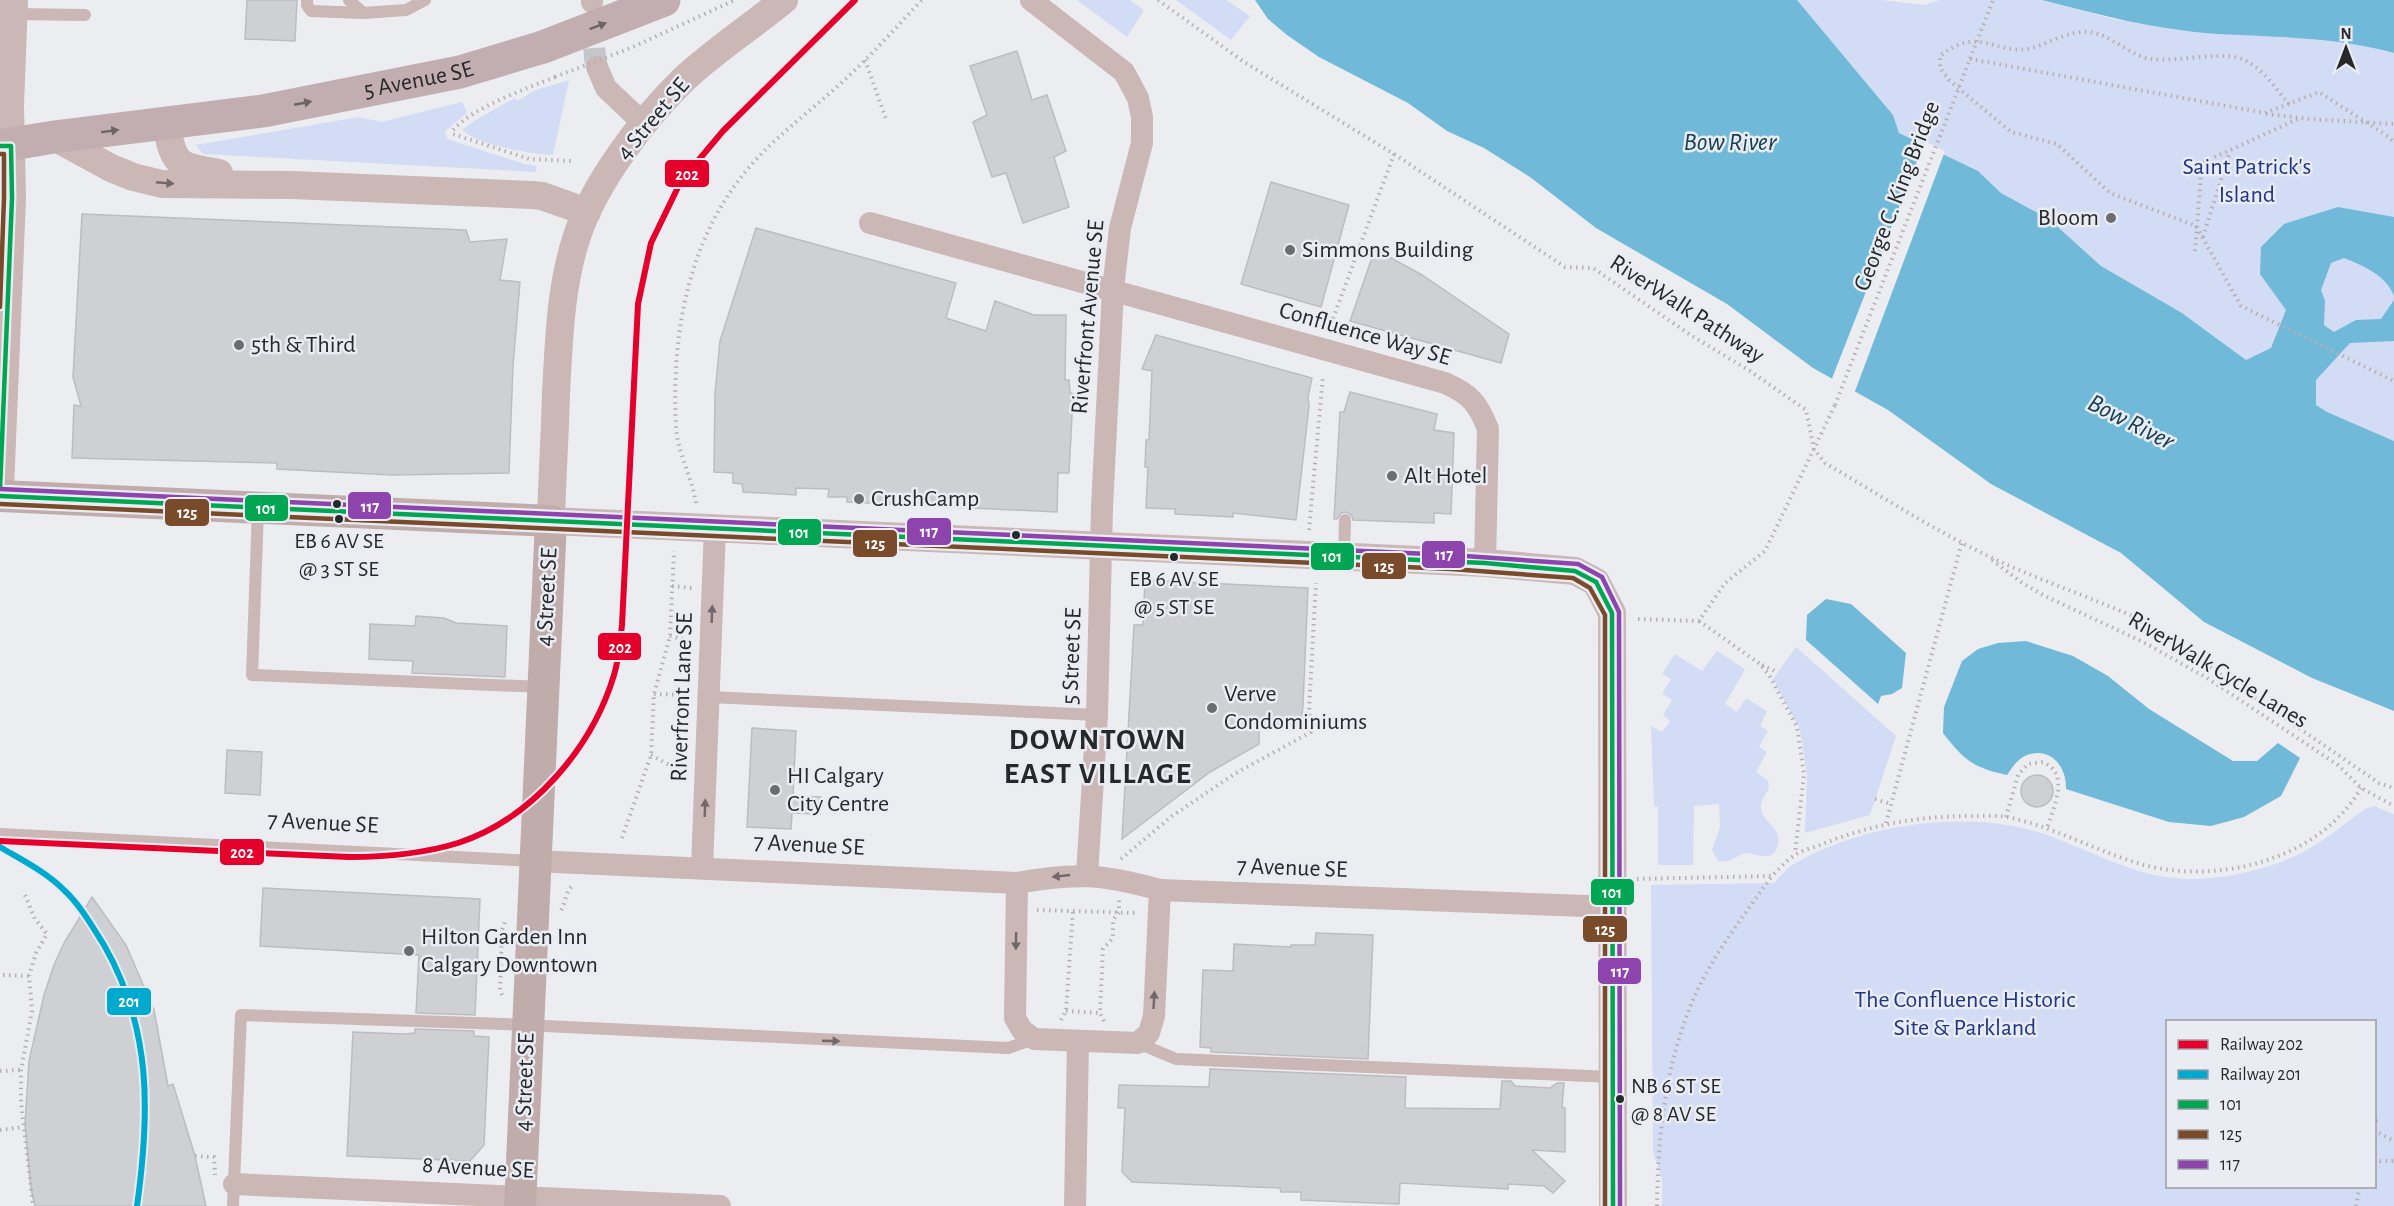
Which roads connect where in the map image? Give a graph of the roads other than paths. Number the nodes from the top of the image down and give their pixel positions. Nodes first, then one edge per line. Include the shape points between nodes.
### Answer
1 (307, 0) edge
2 (349, 0) edge
3 (425, 0) edge
4 (664, 0) edge
5 (784, 0) edge
6 (1031, 0) edge
7 (14, 7) edge
8 (363, 13) junction
9 (85, 15) dead end
10 (597, 67) tunnel mouth
11 (166, 124) junction
12 (644, 124) junction
13 (54, 137) junction
14 (6, 146) edge
15 (292, 185) junction
16 (587, 212) junction
17 (870, 223) dead end
18 (1113, 289) junction
19 (0, 489) edge
20 (0, 496) edge
21 (258, 508) junction
22 (1345, 520) dead end
23 (551, 521) junction
24 (715, 528) junction
25 (1102, 546) junction
26 (1344, 557) junction
27 (1485, 563) junction
28 (543, 687) junction
29 (699, 696) junction
30 (1097, 715) junction
31 (0, 834) edge
32 (534, 861) junction
33 (702, 867) junction
34 (1087, 876) junction
35 (1017, 883) junction
36 (1160, 890) junction
37 (1613, 907) junction
38 (527, 1025) junction
39 (1034, 1038) junction
40 (1078, 1041) junction
41 (1138, 1043) junction
42 (1613, 1077) junction
43 (234, 1195) edge
44 (520, 1202) edge
45 (720, 1206) edge
46 (1075, 1206) edge
47 (1613, 1206) edge

1 - 8 lane via 311,11
2 - 8 lane
3 - 8 lane via 406,10
11 -> 4 main road, 5 Avenue SE, bridge via 263,111 460,72 543,47
5 - 12 street, 4 Street SE via 685,79
6 - 18 street, Riverfront Avenue SE via 1124,72 1138,98 1142,143 1120,228
7 - 9 lane
7 - 14 street
10 - 12 street via 606,88
13 -> 11 main road, 5 Avenue SE
11 - 15 street via 177,161 192,169
12 - 16 street, 4 Street SE
13 - 14 main road, 5 Avenue SE
13 -> 15 street via 111,168 162,184
14 - 19 street via 12,198
15 - 16 street via 543,196
16 - 23 street, 4 Street SE via 563,295
17 - 18 street, Confluence Way SE
18 - 25 street, Riverfront Avenue SE
18 - 27 street, Confluence Way SE via 1466,392 1482,412 1488,429
20 - 21 main road
21 - 23 main road
21 - 28 lane via 252,675
22 - 26 lane
23 - 24 street
23 - 28 main road, 4 Street SE
24 - 25 street
29 -> 24 street, Riverfront Lane SE
25 - 26 street
25 - 30 street, 5 Street SE
26 - 27 street
27 - 37 street via 1575,571 1596,582 1612,613
28 - 32 main road, 4 Street SE
29 - 30 lane
33 -> 29 street, Riverfront Lane SE
30 - 34 street, 5 Street SE
31 - 32 lane, 7 Avenue SE
32 - 33 street, 7 Avenue SE
32 - 38 main road, 4 Street SE
33 - 35 street, 7 Avenue SE
34 -> 35 street, 7 Avenue SE
34 - 36 street, 7 Avenue SE via 1110,877
35 -> 39 street via 1015,1018 1022,1030
36 - 37 street, 7 Avenue SE
41 -> 36 street via 1149,1033 1154,1016
37 - 42 street
38 -> 39 lane via 1008,1048
38 - 43 lane via 241,1015
38 - 44 main road, 4 Street SE
39 - 40 street
40 - 41 street
40 - 46 street
41 - 42 lane via 1176,1059
42 - 47 street
43 - 44 street, 8 Avenue SE
44 - 45 street, 8 Avenue SE

